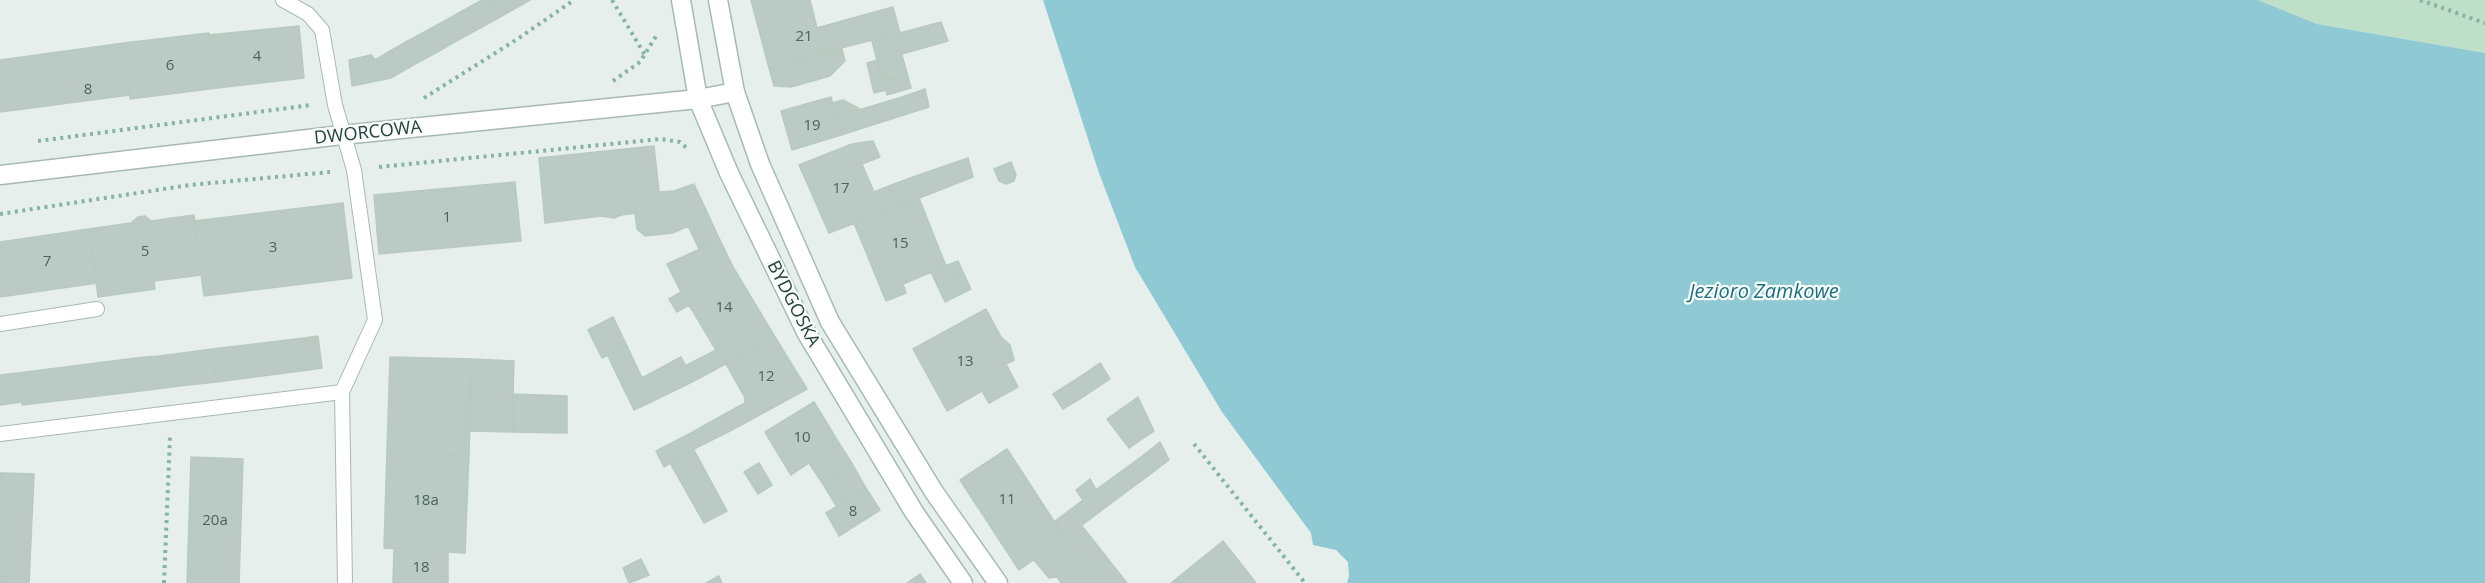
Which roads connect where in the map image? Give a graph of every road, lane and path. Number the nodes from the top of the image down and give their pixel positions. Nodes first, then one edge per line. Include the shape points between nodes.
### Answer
1 (283, 0) edge
2 (574, 0) edge
3 (612, 0) edge
4 (681, 0) edge
5 (718, 0) edge
6 (2420, 0) edge
7 (660, 23) dead end
8 (2485, 23) edge
9 (645, 55) junction
10 (735, 92) junction
11 (422, 99) dead end
12 (698, 99) junction
13 (617, 108) junction
14 (342, 135) junction
15 (692, 152) dead end
16 (354, 170) junction
17 (0, 175) edge
18 (0, 214) edge
19 (97, 309) dead end
20 (0, 324) edge
21 (342, 392) junction
22 (171, 412) junction
23 (0, 434) edge
24 (1194, 444) dead end
25 (164, 583) edge
26 (345, 583) edge
27 (963, 583) edge
28 (998, 583) edge
29 (1305, 583) edge

1 - 14 lane via 308,14 322,30
2 - 11 path
3 - 9 path
4 - 12 street, BYDGOSKA
5 - 10 street, BYDGOSKA
6 - 8 path
7 - 9 path via 657,38
9 - 13 path via 613,79
10 - 12 street, DWORCOWA
10 - 28 street, BYDGOSKA via 760,164 830,322 934,492
12 - 13 street, DWORCOWA
12 - 27 street, BYDGOSKA via 806,332 914,512
13 - 14 street, DWORCOWA
14 - 16 lane
14 - 17 street, DWORCOWA
15 - 16 path via 680,142 661,139
16 - 18 path via 190,185
16 - 21 lane via 375,320
19 - 20 lane
21 - 22 lane
21 - 26 lane
22 - 23 lane
22 - 25 path
24 - 29 path

